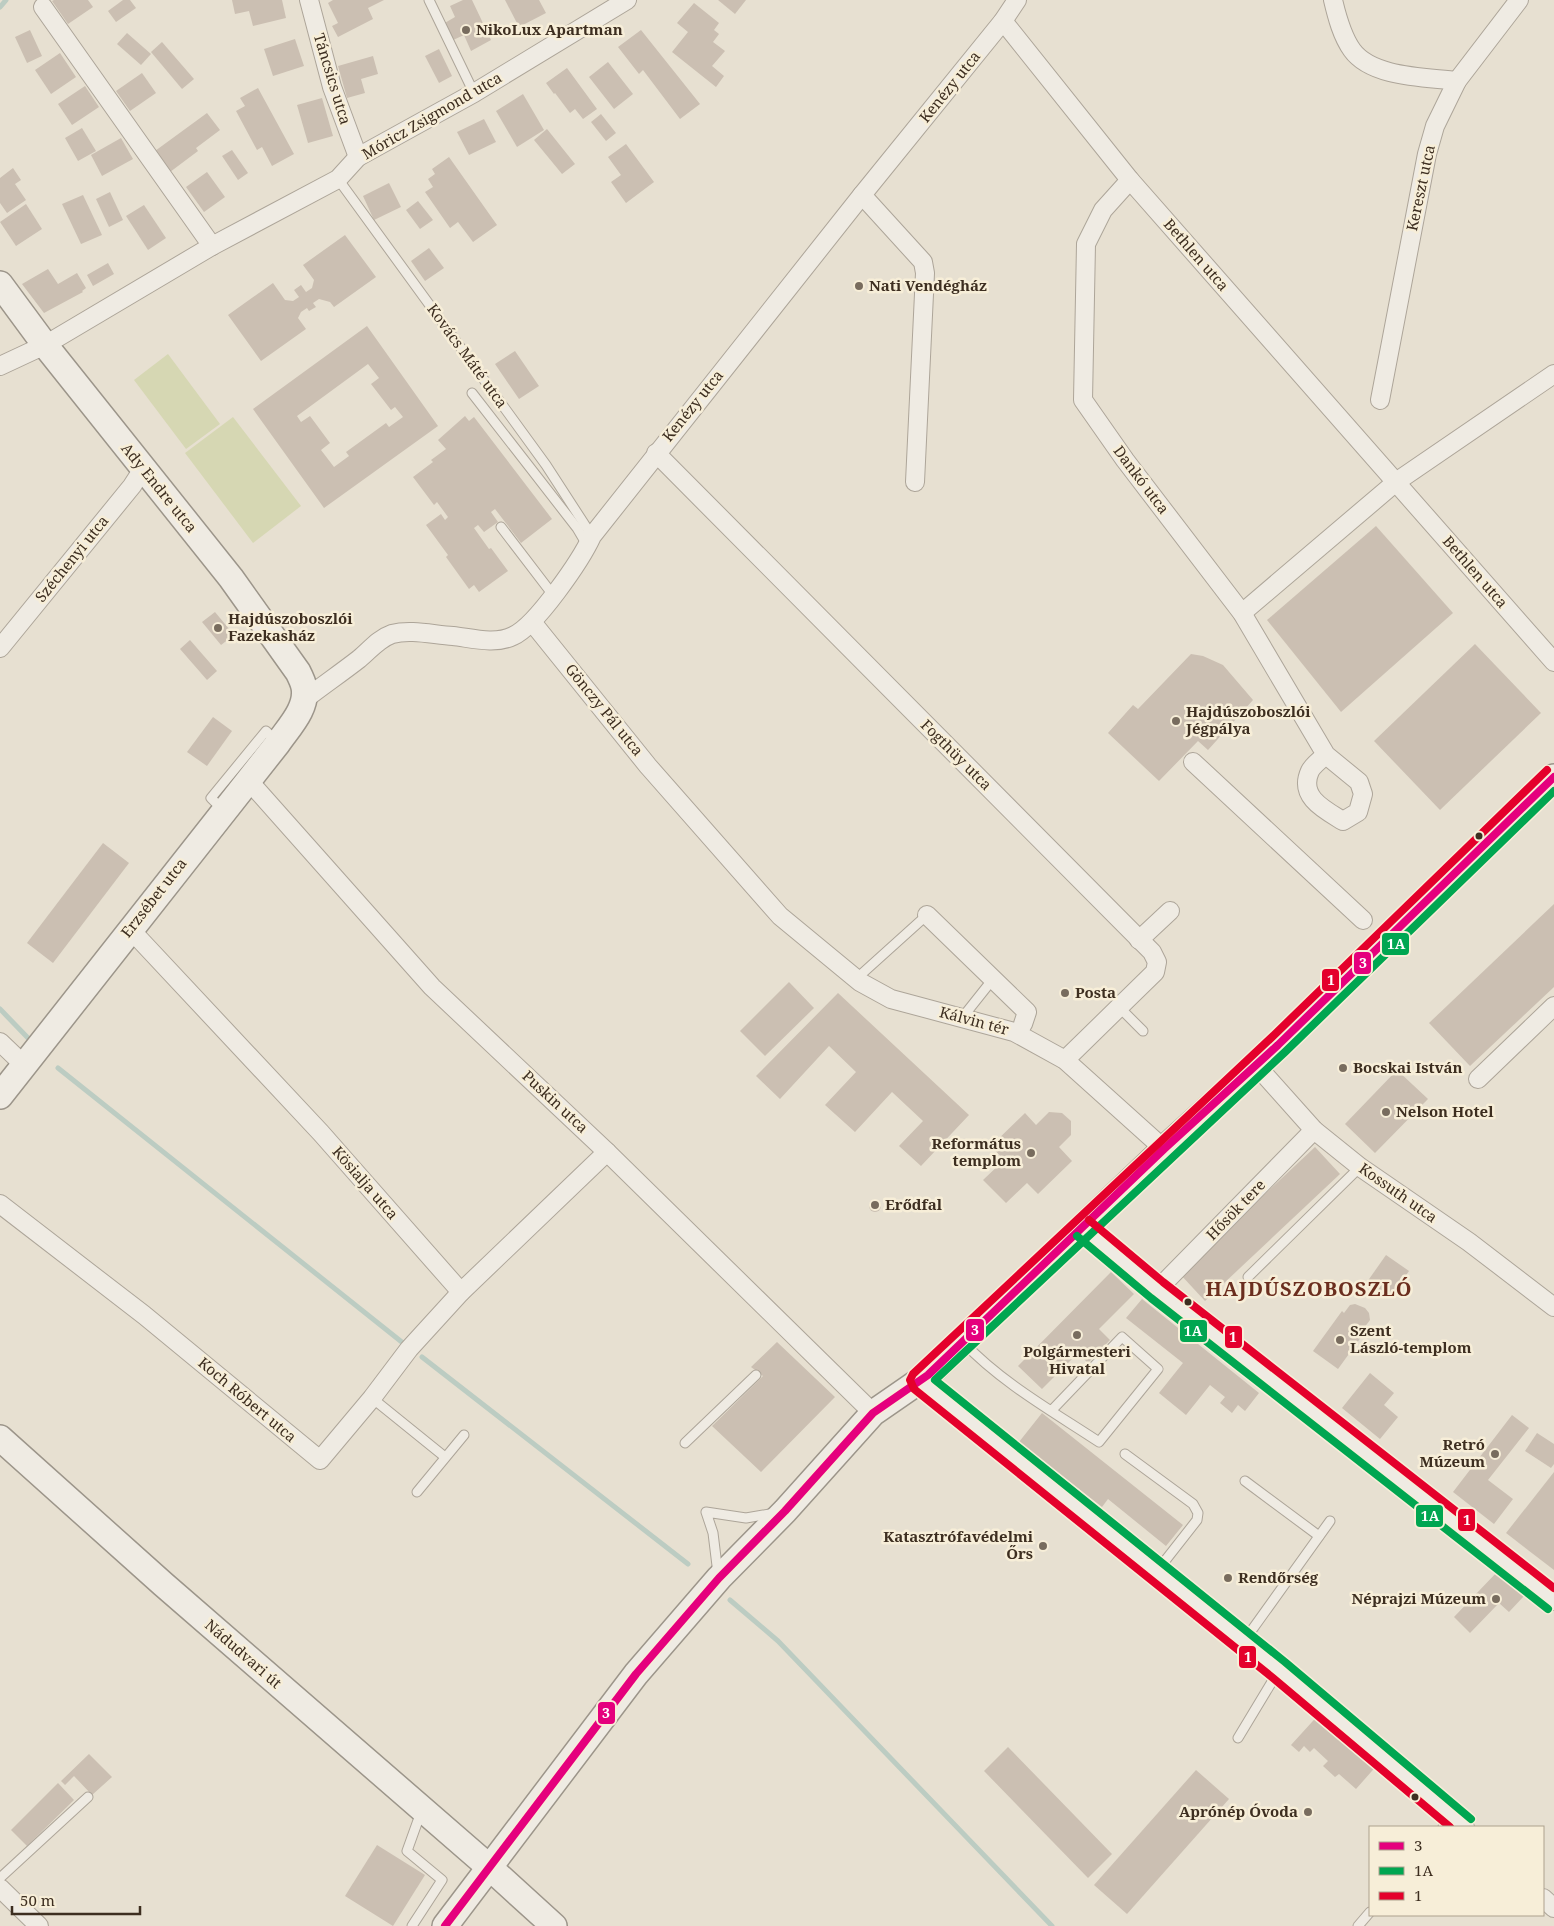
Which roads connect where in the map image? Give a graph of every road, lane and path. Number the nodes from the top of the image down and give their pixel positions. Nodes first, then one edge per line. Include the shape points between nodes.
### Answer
1 (309, 0) edge
2 (429, 0) edge
3 (627, 0) edge
4 (1017, 0) edge
5 (1333, 0) edge
6 (1519, 0) edge
7 (43, 7) dead end
8 (1003, 21) junction
9 (1457, 80) junction
10 (474, 93) junction
11 (358, 157) junction
12 (338, 179) junction
13 (1130, 180) junction
14 (862, 195) junction
15 (212, 246) junction
16 (0, 284) edge
17 (45, 344) junction
18 (0, 366) edge
19 (1554, 374) edge
20 (472, 393) dead end
21 (1380, 400) dead end
22 (656, 453) junction
23 (143, 469) junction
24 (915, 482) dead end
25 (1396, 482) junction
26 (501, 527) dead end
27 (590, 540) junction
28 (553, 595) junction
29 (1242, 613) junction
30 (532, 622) junction
31 (0, 648) edge
32 (1554, 662) edge
33 (304, 700) junction
34 (278, 743) junction
35 (1326, 754) dead end
36 (1193, 762) dead end
37 (1554, 776) edge
38 (248, 780) junction
39 (224, 810) junction
40 (1170, 911) dead end
41 (927, 915) joint
42 (1363, 920) dead end
43 (130, 929) junction
44 (1137, 938) junction
45 (856, 979) junction
46 (993, 979) junction
47 (1119, 1007) junction
48 (1551, 1015) edge
49 (962, 1018) junction
50 (1023, 1024) dead end
51 (1144, 1031) dead end
52 (0, 1042) edge
53 (1065, 1060) junction
54 (24, 1065) junction
55 (1256, 1065) junction
56 (1478, 1079) dead end
57 (0, 1096) edge
58 (1314, 1130) junction
59 (1164, 1150) junction
60 (607, 1152) junction
61 (1360, 1167) junction
62 (0, 1204) edge
63 (1083, 1228) junction
64 (1248, 1277) dead end
65 (1157, 1290) junction
66 (461, 1292) junction
67 (1554, 1307) edge
68 (963, 1342) junction
69 (756, 1375) dead end
70 (924, 1378) junction
71 (372, 1398) junction
72 (1052, 1410) junction
73 (873, 1414) junction
74 (464, 1435) dead end
75 (0, 1438) edge
76 (685, 1443) dead end
77 (1125, 1454) dead end
78 (445, 1456) junction
79 (1245, 1481) dead end
80 (417, 1492) dead end
81 (785, 1511) junction
82 (1330, 1521) dead end
83 (1319, 1536) junction
84 (1157, 1571) junction
85 (719, 1578) junction
86 (1554, 1601) edge
87 (1244, 1641) junction
88 (1279, 1670) junction
89 (1238, 1738) dead end
90 (88, 1797) dead end
91 (422, 1810) junction
92 (1454, 1823) edge
93 (490, 1866) junction
94 (0, 1878) edge
95 (0, 1888) edge
96 (1544, 1899) edge
97 (1554, 1908) edge
98 (1369, 1913) edge
99 (39, 1926) edge
100 (412, 1926) edge
101 (445, 1926) edge
102 (554, 1926) edge
103 (1358, 1926) edge

1 - 11 street, Táncsics utca via 332,87
2 - 10 lane
3 - 10 street, Móricz Zsigmond utca
4 - 8 street, Kenézy utca
5 - 9 street via 1345,37 1353,52 1366,63 1401,74
6 - 9 street, Kereszt utca
7 - 15 street
8 - 13 street, Bethlen utca
8 - 14 street, Kenézy utca
9 - 21 street, Kereszt utca via 1427,154
10 - 11 street, Móricz Zsigmond utca
11 - 12 street, Móricz Zsigmond utca
12 - 15 street, Móricz Zsigmond utca
12 - 27 lane, Kovács Máté utca via 541,457
13 - 25 street, Bethlen utca
13 - 29 street, Dankó utca via 1103,210 1086,244 1083,400
14 - 22 street, Kenézy utca
14 - 24 street via 923,262
15 - 17 street, Móricz Zsigmond utca
16 - 17 main road, Ady Endre utca
17 - 18 street, Móricz Zsigmond utca
17 - 23 main road, Ady Endre utca
19 - 25 street
20 - 27 lane via 577,528
22 - 27 street, Kenézy utca
22 - 44 street, Fogthüy utca
23 - 31 street, Széchenyi utca
23 - 33 main road, Ady Endre utca via 231,578 298,672 304,687
25 - 29 street
25 - 32 street, Bethlen utca
26 - 28 lane
27 - 28 street, Kenézy utca
28 - 30 street, Kenézy utca
29 - 35 street, Dankó utca
30 - 33 street via 513,636 496,640 406,632 390,635
30 - 45 street, Gönczy Pál utca via 648,766 780,916
33 - 34 main road, Erzsébet utca
34 - 38 main road, Erzsébet utca
34 - 39 lane via 266,731 211,798
36 - 42 street
37 - 55 main road
38 - 39 main road, Erzsébet utca
38 - 60 street, Puskin utca via 432,987
39 - 43 main road, Erzsébet utca
40 - 44 street
41 - 45 lane
41 - 46 street
43 - 54 main road, Erzsébet utca
43 - 66 street, Kösialja utca via 321,1133
44 - 47 street, Fogthüy utca via 1152,952 1157,962 1155,972
45 - 49 street, Kálvin tér via 891,999
46 - 49 lane
46 - 50 street via 1026,1012
47 - 51 lane
47 - 53 street, Fogthüy utca
48 - 56 street
49 - 53 street, Kálvin tér via 1014,1032
52 - 54 street
53 - 59 street, Kálvin tér
54 - 57 main road, Erzsébet utca
55 - 58 street, Kossuth utca
55 - 59 main road
58 - 61 street, Kossuth utca
58 - 65 street, Hősök tere
59 - 63 main road
60 - 66 street
60 - 73 street, Puskin utca
61 - 64 lane
61 - 67 street, Kossuth utca via 1469,1242
62 - 71 street, Koch Róbert utca via 144,1315 320,1460
63 - 65 street
63 - 68 main road
65 - 86 street
66 - 71 street, Koch Róbert utca via 409,1349
68 - 70 main road
68 - 72 lane via 1006,1379
69 - 76 lane
70 - 73 main road
70 - 84 street
71 - 78 lane
72 - 72 lane via 1099,1442 1158,1369 1122,1337
73 - 81 main road
74 - 78 lane
75 - 91 main road, Nádudvari út
77 - 84 lane via 1194,1504 1198,1513 1197,1520
78 - 80 lane
79 - 83 lane
81 - 85 main road
81 - 85 lane via 746,1518 706,1512 713,1533
82 - 83 lane
83 - 87 lane
84 - 87 street
85 - 93 main road via 636,1674
87 - 88 street
88 - 89 lane
88 - 92 street
90 - 94 lane
91 - 93 main road, Nádudvari út
91 - 100 lane via 407,1851 442,1880
93 - 101 main road
93 - 102 main road, Nádudvari út
95 - 99 street
96 - 97 street
98 - 103 lane

